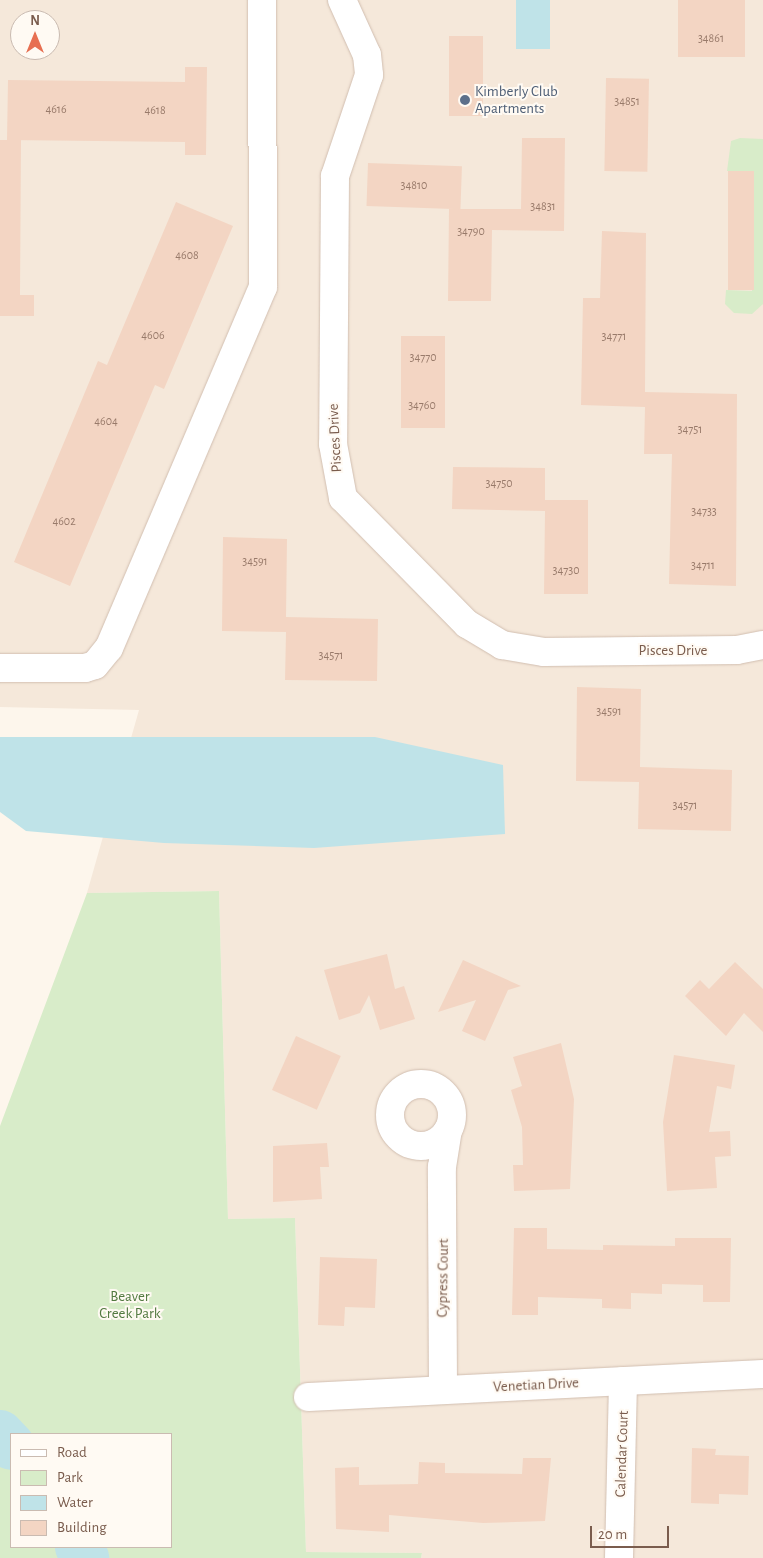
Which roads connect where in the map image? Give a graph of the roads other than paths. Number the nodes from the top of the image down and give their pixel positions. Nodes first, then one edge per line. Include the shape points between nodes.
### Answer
1 (262, 0) edge
2 (342, 0) edge
3 (763, 646) edge
4 (0, 668) edge
5 (448, 1130) junction
6 (414, 1145) junction
7 (442, 1167) junction
8 (763, 1374) edge
9 (623, 1381) junction
10 (443, 1389) junction
11 (308, 1397) dead end
12 (619, 1558) edge

1 - 4 street via 263,287 109,648 95,665 85,668
2 - 3 street, Pisces Drive via 367,55 369,74 336,176 332,444 344,498 467,624 502,645 544,652 737,650
5 - 6 street via 434,1143
5 - 6 street, Cypress Court via 452,1110 443,1093 425,1084 405,1089 397,1096 390,1115 397,1134
5 - 7 street, Cypress Court
6 - 7 street, Cypress Court
7 - 10 street, Cypress Court
8 - 9 street, Venetian Drive
9 - 10 street, Venetian Drive
9 - 12 street, Calendar Court
10 - 11 street, Venetian Drive

